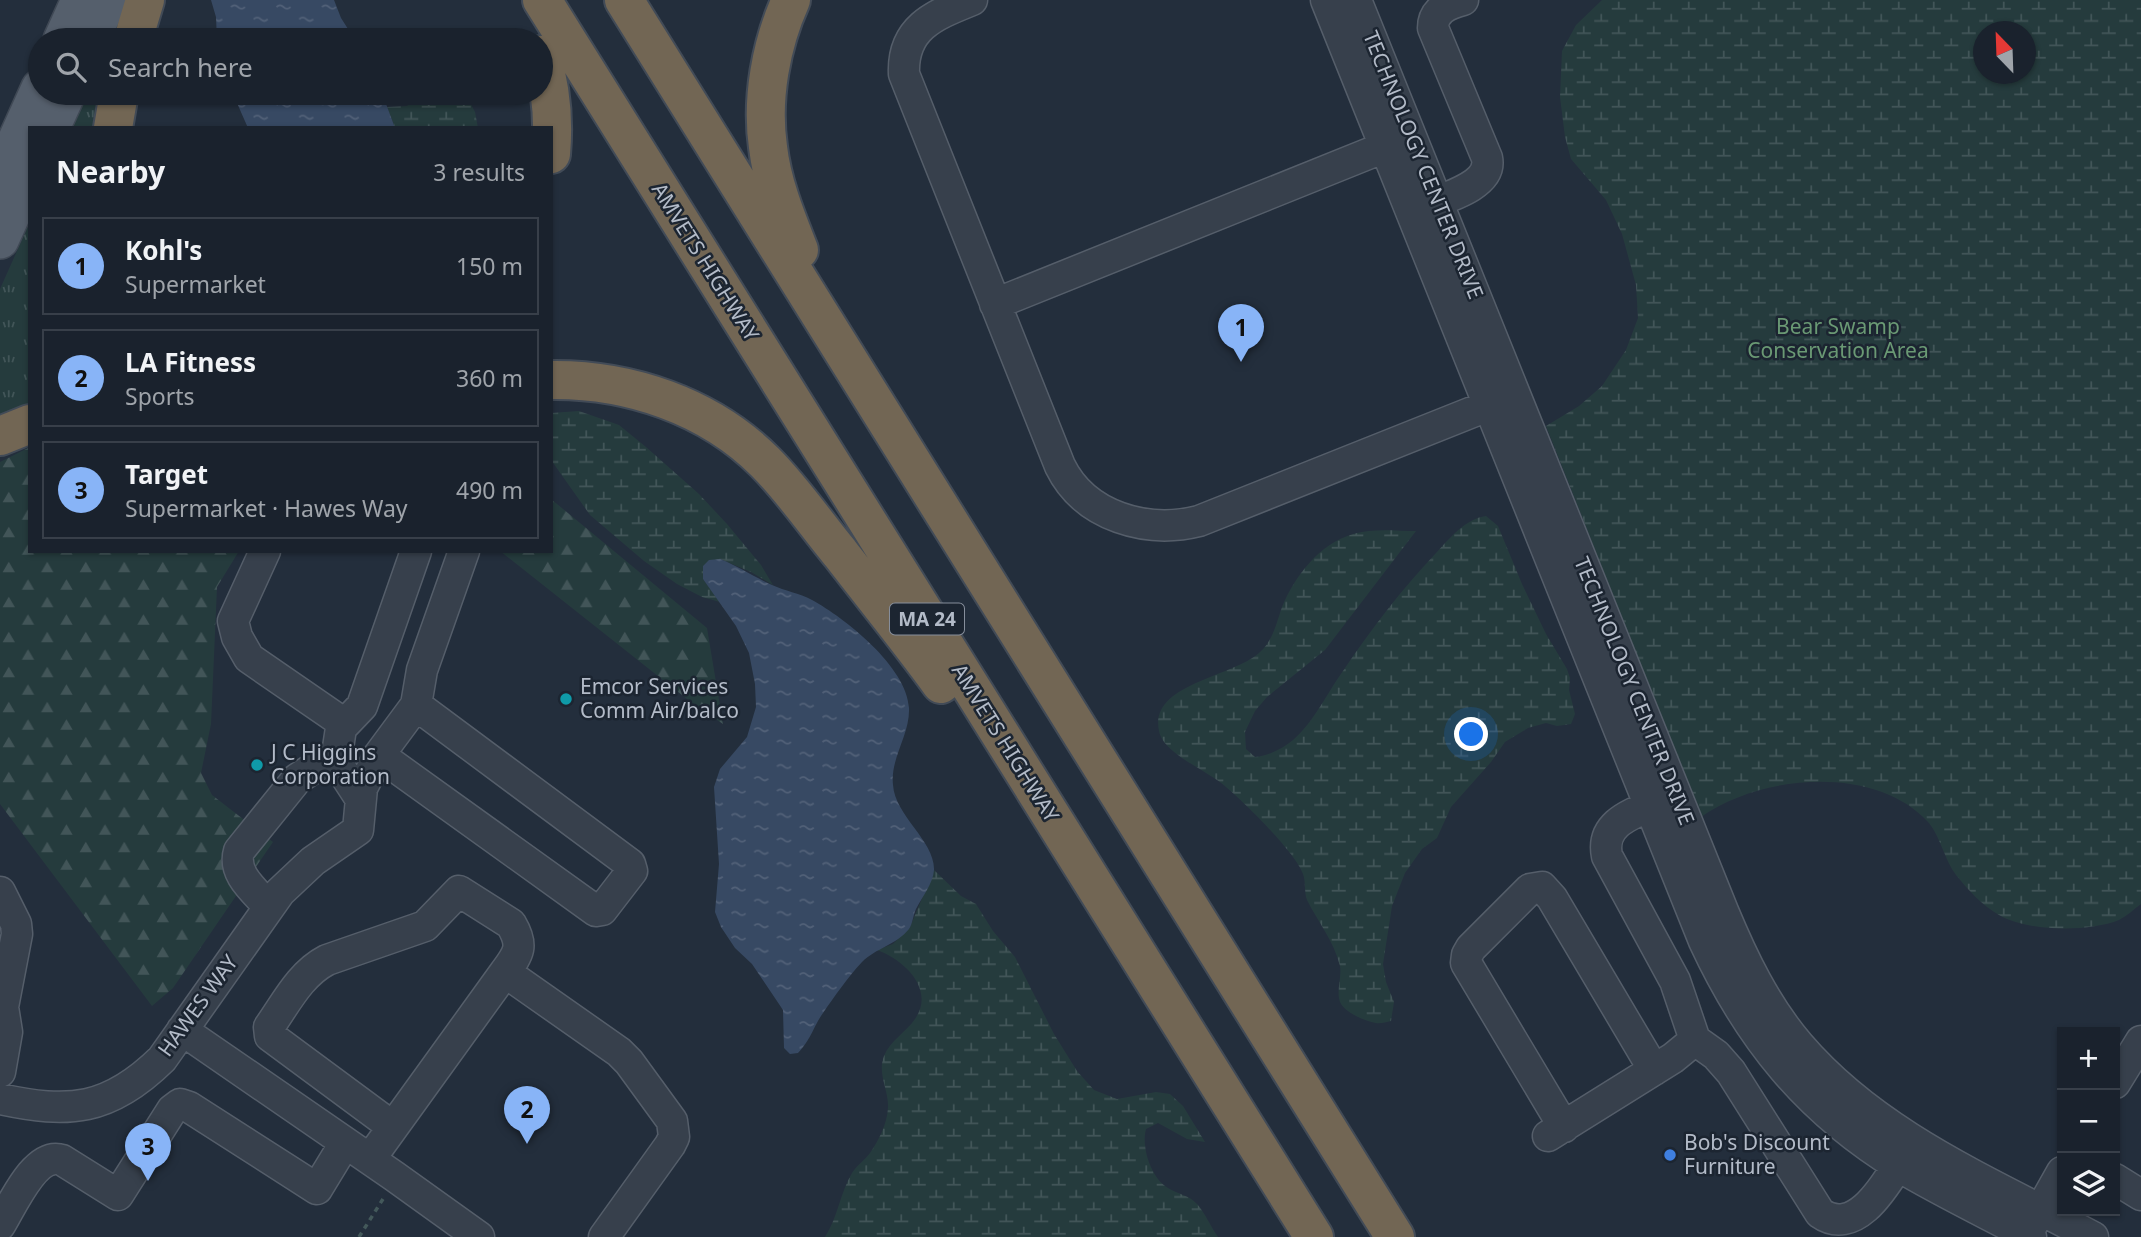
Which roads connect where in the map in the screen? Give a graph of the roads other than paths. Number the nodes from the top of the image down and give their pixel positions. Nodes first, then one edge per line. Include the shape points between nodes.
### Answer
1 (80, 0) edge
2 (109, 0) edge
3 (145, 0) edge
4 (518, 0) edge
5 (542, 0) edge
6 (624, 0) edge
7 (792, 0) edge
8 (972, 0) edge
9 (1325, 0) edge
10 (1356, 0) edge
11 (1463, 0) edge
12 (939, 6) edge
13 (67, 28) edge
14 (96, 28) edge
15 (137, 28) edge
16 (531, 28) edge
17 (32, 105) edge
18 (61, 105) edge
19 (116, 105) edge
20 (552, 105) edge
21 (52, 126) edge
22 (113, 126) edge
23 (553, 126) edge
24 (1385, 147) junction
25 (0, 177) edge
26 (28, 178) edge
27 (1424, 206) junction
28 (0, 240) edge
29 (995, 304) junction
30 (553, 380) edge
31 (1502, 400) junction
32 (28, 425) edge
33 (0, 436) edge
34 (905, 450) junction
35 (264, 553) edge
36 (415, 553) edge
37 (463, 553) edge
38 (416, 705) junction
39 (341, 728) junction
40 (379, 755) junction
41 (336, 761) junction
42 (360, 798) junction
43 (1650, 806) junction
44 (0, 892) edge
45 (270, 907) junction
46 (505, 972) junction
47 (182, 1030) junction
48 (4, 1031) edge
49 (1185, 1031) junction
50 (1695, 1040) junction
51 (2141, 1041) edge
52 (1654, 1070) junction
53 (0, 1072) edge
54 (2120, 1075) edge
55 (0, 1099) edge
56 (393, 1127) junction
57 (345, 1143) junction
58 (370, 1159) junction
59 (1898, 1165) junction
60 (2057, 1181) edge
61 (2120, 1182) edge
62 (2141, 1195) edge
63 (0, 1225) edge
64 (2033, 1227) edge
65 (479, 1237) edge
66 (604, 1237) edge
67 (1314, 1237) edge
68 (1395, 1237) edge
69 (2093, 1237) edge

1 - 13 main road
2 - 14 main road
3 - 15 highway
4 - 16 highway
5 - 49 highway, AMVETS HIGHWAY / MA 24
6 - 34 highway, MA 24
7 - 34 highway via 770,73 766,134 773,175 814,282
8 - 12 street
9 - 24 street, TECHNOLOGY CENTER DRIVE
10 - 27 street, TECHNOLOGY CENTER DRIVE
11 - 27 street via 1438,11 1433,28 1488,168 1480,181
12 - 29 street via 910,41 904,74
17 - 25 main road
18 - 21 main road
19 - 22 highway
20 - 23 highway
24 - 27 street, TECHNOLOGY CENTER DRIVE
24 - 29 street
26 - 28 main road
27 - 31 street, TECHNOLOGY CENTER DRIVE
29 - 31 street via 1069,482 1102,510 1148,524 1186,524 1212,517
30 - 49 highway via 607,382 662,397 730,433 766,463 947,692
31 - 43 street, TECHNOLOGY CENTER DRIVE
31 - 64 street, TECHNOLOGY CENTER DRIVE via 1764,997 1818,1066 1875,1115
32 - 33 highway
34 - 68 highway, MA 24
35 - 39 street via 233,621 236,637 249,658 333,715
36 - 39 street via 362,706
37 - 38 street via 422,670
38 - 40 street
38 - 40 street via 630,864 632,871 602,910 596,911
39 - 41 street
40 - 42 street
41 - 42 street
41 - 45 street via 321,763 297,779 239,851 237,869
42 - 45 street, HAWES WAY via 358,830 296,875
43 - 50 street via 1611,829 1607,856 1669,968
43 - 59 street, TECHNOLOGY CENTER DRIVE via 1704,941 1749,1025 1776,1062 1814,1101
44 - 48 street via 17,929 2,1007
45 - 47 street, HAWES WAY
46 - 56 street
46 - 56 street via 519,950 511,924 459,891 425,926 327,960 305,975 269,1027 270,1036
46 - 66 street via 620,1052 672,1121 670,1145
47 - 55 street, HAWES WAY via 145,1075 95,1102 64,1108
47 - 57 street
48 - 53 street
49 - 67 highway, AMVETS HIGHWAY / MA 24
50 - 52 street
50 - 59 street via 1731,1072 1820,1213 1832,1224 1847,1226 1868,1214
51 - 54 street
52 - 52 street via 1556,1131 1466,963 1466,955 1530,889 1542,887
56 - 58 street
57 - 58 street
57 - 63 street via 317,1189 180,1104 118,1195 62,1160 47,1159 34,1170
58 - 65 street
59 - 64 street, TECHNOLOGY CENTER DRIVE
60 - 64 street
61 - 62 street
64 - 69 street, TECHNOLOGY CENTER DRIVE

